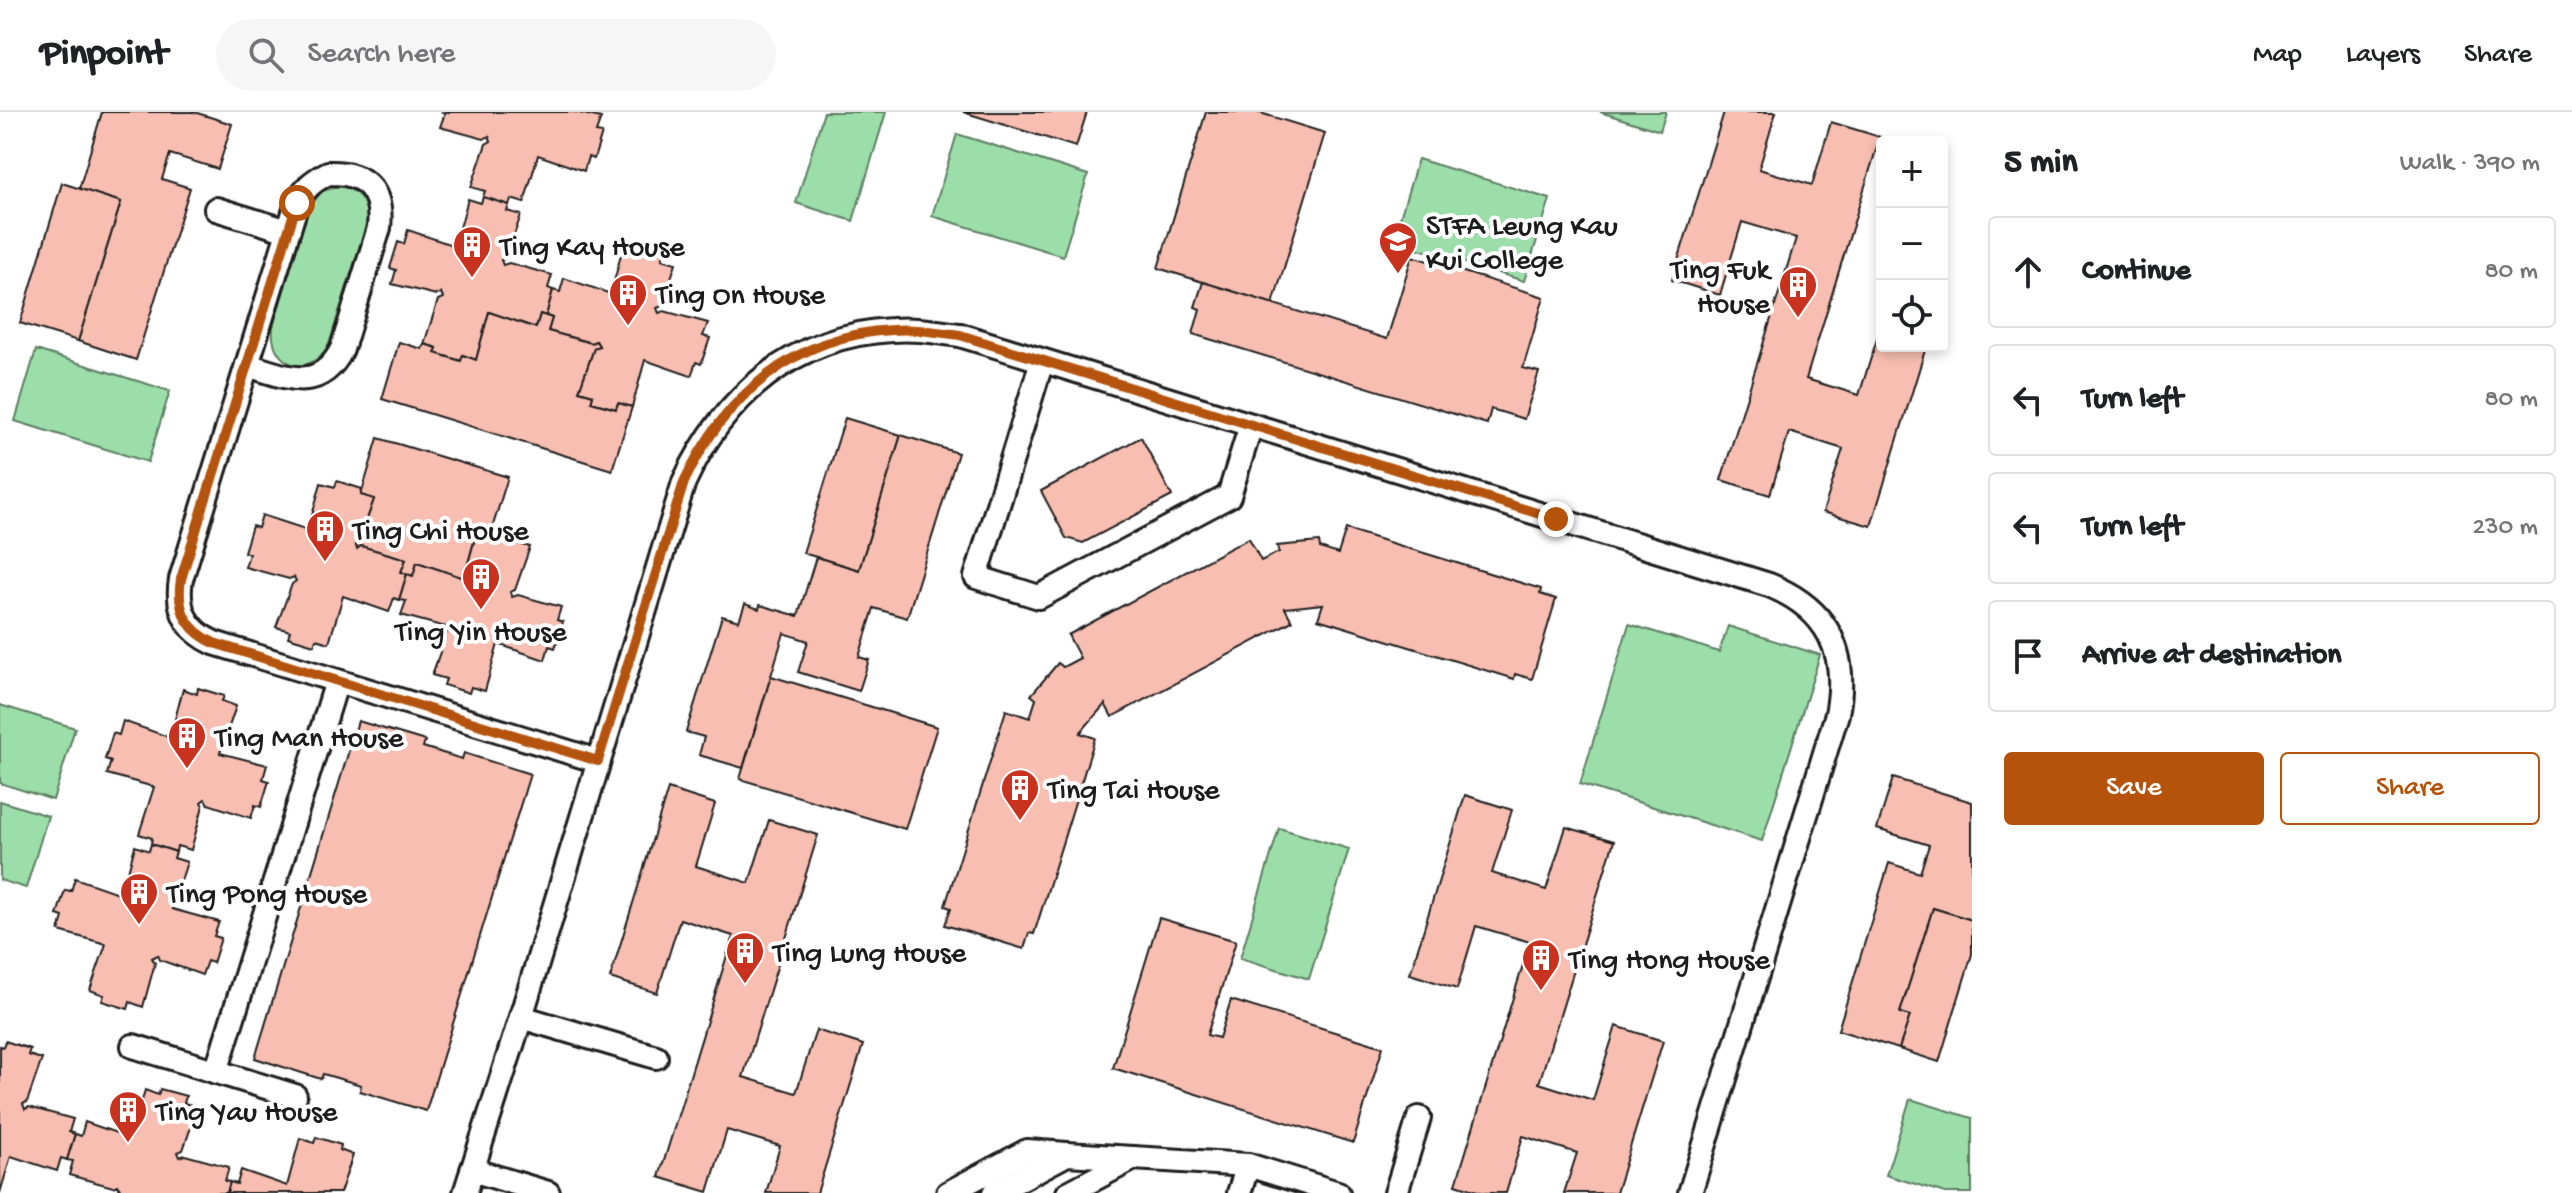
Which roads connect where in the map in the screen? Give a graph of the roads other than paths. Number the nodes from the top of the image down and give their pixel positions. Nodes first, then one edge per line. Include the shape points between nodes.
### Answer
1 (216, 209) dead end
2 (288, 231) junction
3 (1042, 361) junction
4 (247, 365) junction
5 (1251, 425) junction
6 (337, 681) junction
7 (598, 761) junction
8 (521, 1017) junction
9 (133, 1046) dead end
10 (656, 1057) dead end
11 (216, 1072) junction
12 (295, 1096) dead end
13 (1419, 1118) dead end
14 (1067, 1154) junction
15 (1134, 1158) junction
16 (1248, 1165) junction
17 (472, 1170) junction
18 (465, 1193) edge
19 (548, 1193) edge
20 (948, 1193) edge
21 (994, 1193) edge
22 (1068, 1193) edge
23 (1239, 1193) edge
24 (1338, 1193) edge
25 (1396, 1193) edge
26 (1690, 1193) edge

1 - 2 lane
2 - 4 lane
2 - 4 lane via 303,190 328,173 358,177 378,199 379,228 335,363 310,379
3 - 5 lane
3 - 5 lane via 976,577 1039,597 1229,496
3 - 7 lane via 960,335 892,330 826,343 765,375 739,397 698,451 684,482
4 - 6 lane via 181,579 179,606 202,637
5 - 26 lane via 1769,585 1800,601 1824,625 1841,668 1837,714
6 - 7 lane
6 - 11 lane
7 - 8 lane
8 - 10 lane
8 - 17 lane
9 - 11 lane
11 - 12 lane
13 - 25 lane
14 - 15 lane
14 - 20 lane via 1027,1151
14 - 21 lane
15 - 16 lane
15 - 22 lane
16 - 23 lane
16 - 24 lane
17 - 18 lane
17 - 19 lane

